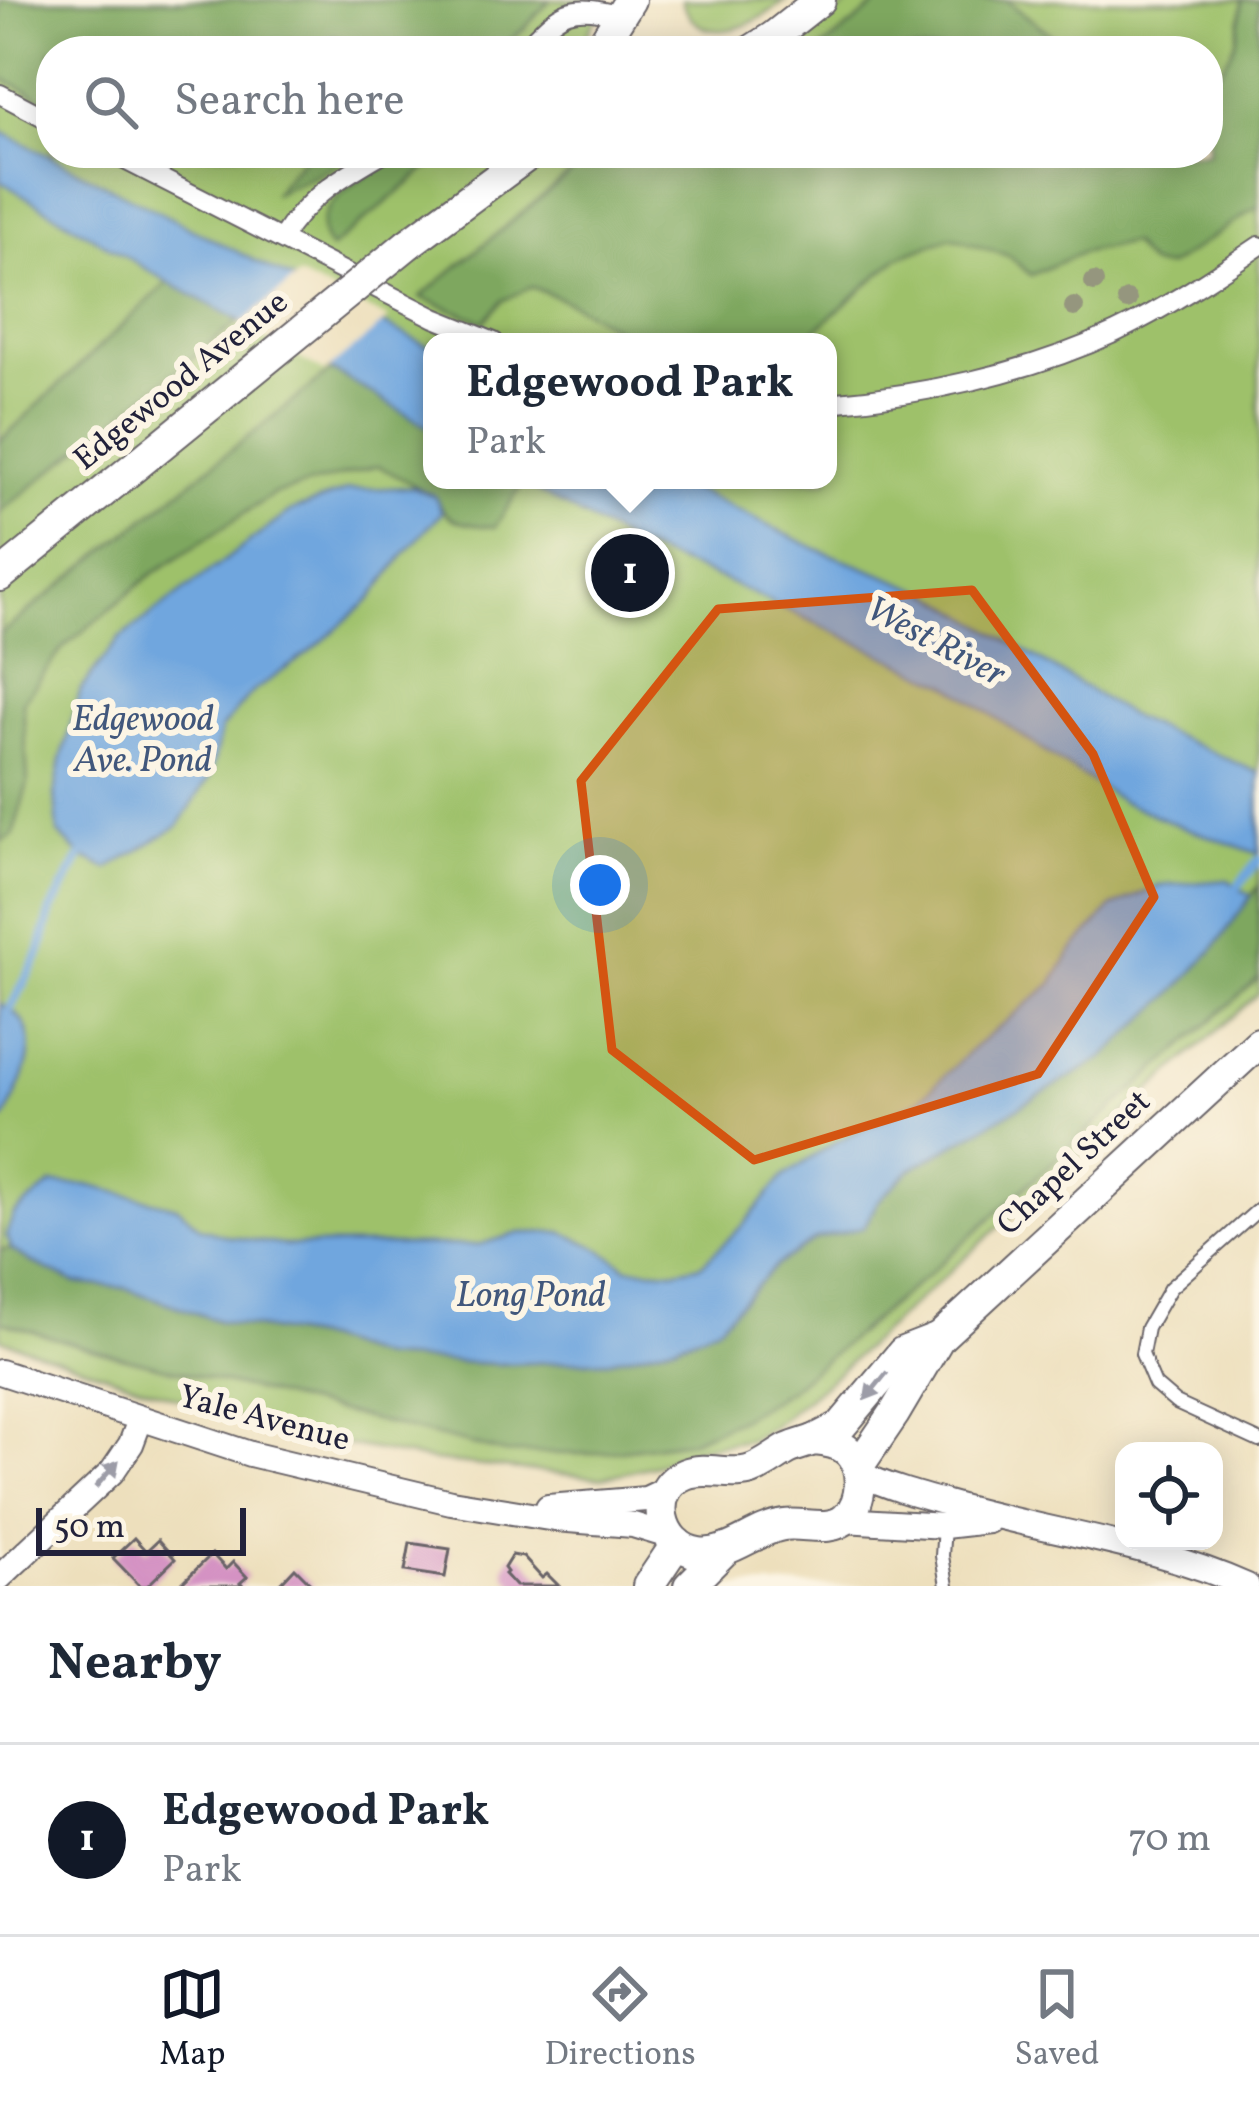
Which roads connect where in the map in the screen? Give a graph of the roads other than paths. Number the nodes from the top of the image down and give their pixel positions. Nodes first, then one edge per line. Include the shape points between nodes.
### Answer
1 (820, 0) edge
2 (625, 8) edge
3 (536, 36) edge
4 (607, 36) edge
5 (775, 36) edge
6 (0, 94) edge
7 (36, 113) edge
8 (141, 168) edge
9 (358, 168) edge
10 (496, 168) edge
11 (511, 168) edge
12 (281, 239) junction
13 (408, 244) junction
14 (1259, 246) edge
15 (472, 333) edge
16 (837, 402) edge
17 (0, 576) edge
18 (1259, 1043) edge
19 (1259, 1209) edge
20 (939, 1338) junction
21 (0, 1372) edge
22 (140, 1420) junction
23 (814, 1440) junction
24 (1259, 1442) edge
25 (858, 1470) junction
26 (665, 1490) junction
27 (516, 1511) junction
28 (844, 1520) junction
29 (1002, 1520) junction
30 (944, 1526) junction
31 (673, 1540) junction
32 (727, 1549) junction
33 (0, 1577) edge
34 (648, 1586) edge
35 (689, 1586) edge
36 (947, 1586) edge
37 (1247, 1586) edge

1 - 5 street
2 - 3 street via 568,8
2 - 4 street
6 - 7 street
8 - 12 street
9 - 12 street via 316,195
10 - 13 street, Edgewood Avenue
11 - 13 street, Edgewood Avenue
12 - 15 street
13 - 17 street, Edgewood Avenue, bridge
14 - 16 street via 1148,316 1070,351 953,384
18 - 20 street, Chapel Street
19 - 24 lane via 1170,1288 1142,1354 1155,1385 1176,1403
20 -> 23 street, Chapel Street via 903,1352 841,1426
20 - 25 street, Chapel Street
21 - 22 street, Yale Avenue
22 - 27 street, Yale Avenue via 353,1479
33 -> 22 street via 112,1472
23 - 25 street via 841,1446
23 - 26 street, Chapel Street via 744,1472 694,1470
25 - 28 street, Chapel Street via 856,1505
25 - 29 street
26 - 27 street, Yale Avenue
26 - 31 street via 662,1520
27 - 31 street, Yale Avenue via 633,1525
28 - 30 street
28 - 32 street via 762,1530
29 - 30 street
29 - 37 street via 1133,1546
30 - 36 lane
31 - 32 street via 693,1553
31 - 34 street
32 - 35 street

